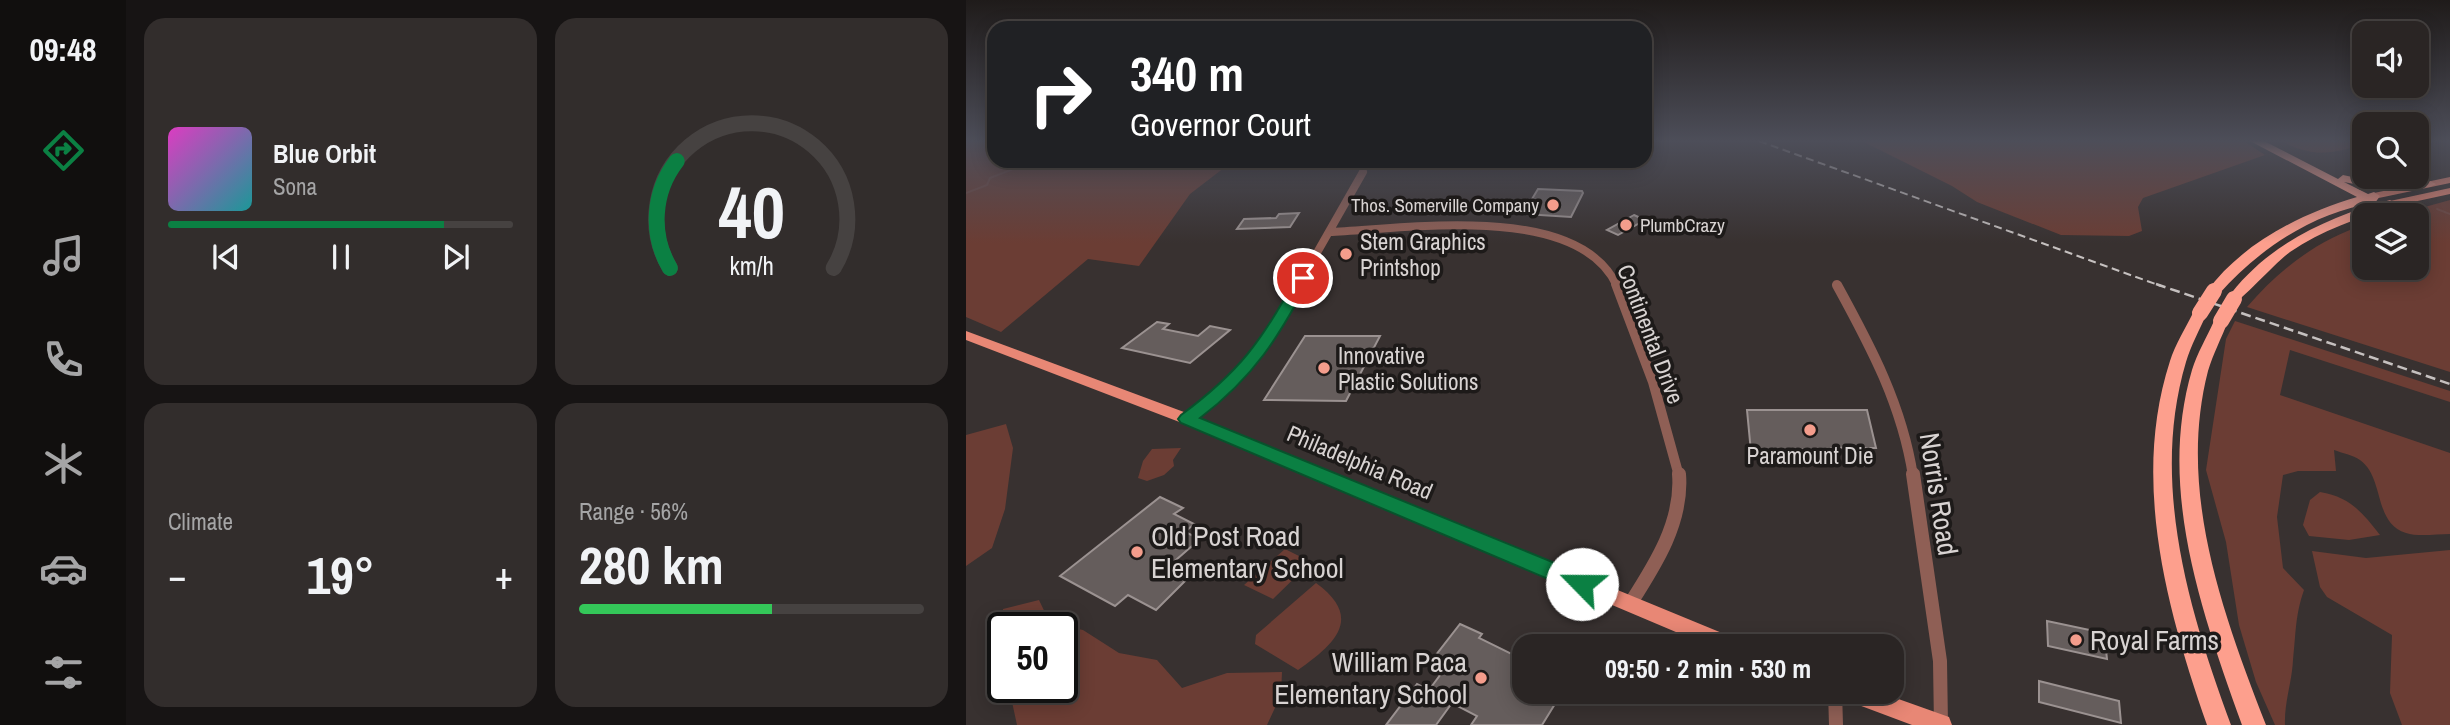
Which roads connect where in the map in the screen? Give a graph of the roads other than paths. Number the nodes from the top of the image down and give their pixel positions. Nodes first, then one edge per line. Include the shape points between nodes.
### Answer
1 (1361, 175) edge
2 (2312, 175) edge
3 (2321, 175) edge
4 (2327, 175) edge
5 (2339, 175) edge
6 (2450, 180) edge
7 (2430, 184) junction
8 (2450, 191) edge
9 (2379, 201) junction
10 (2314, 217) junction
11 (1329, 232) junction
12 (1836, 285) dead end
13 (966, 335) edge
14 (1187, 419) junction
15 (1630, 604) junction
16 (1702, 634) edge
17 (1835, 704) edge
18 (1883, 704) edge
19 (2218, 724) edge
20 (1836, 725) edge
21 (1941, 725) edge
22 (2254, 725) edge

1 - 11 street
2 - 10 highway via 2337,194 2336,202
3 - 9 highway
4 - 9 highway
5 - 7 highway via 2375,186
6 - 7 main road
7 - 9 main road
8 - 9 main road
9 - 10 highway
9 - 22 highway, bridge via 2287,248 2251,278 2204,353 2189,448 2191,498 2209,591
10 - 19 highway, bridge via 2258,248 2214,292 2184,339 2171,378 2162,474 2179,588
11 - 14 street via 1262,349 1228,388
11 - 15 street, Continental Drive via 1524,229 1569,240 1603,262 1614,280 1657,400 1681,483 1667,542
12 - 21 street, Norris Road via 1884,372 1907,436 1940,661
13 - 14 main road, Philadelphia Road
14 - 15 main road, Philadelphia Road
15 - 16 main road, Philadelphia Road
17 - 20 street
18 - 21 main road

